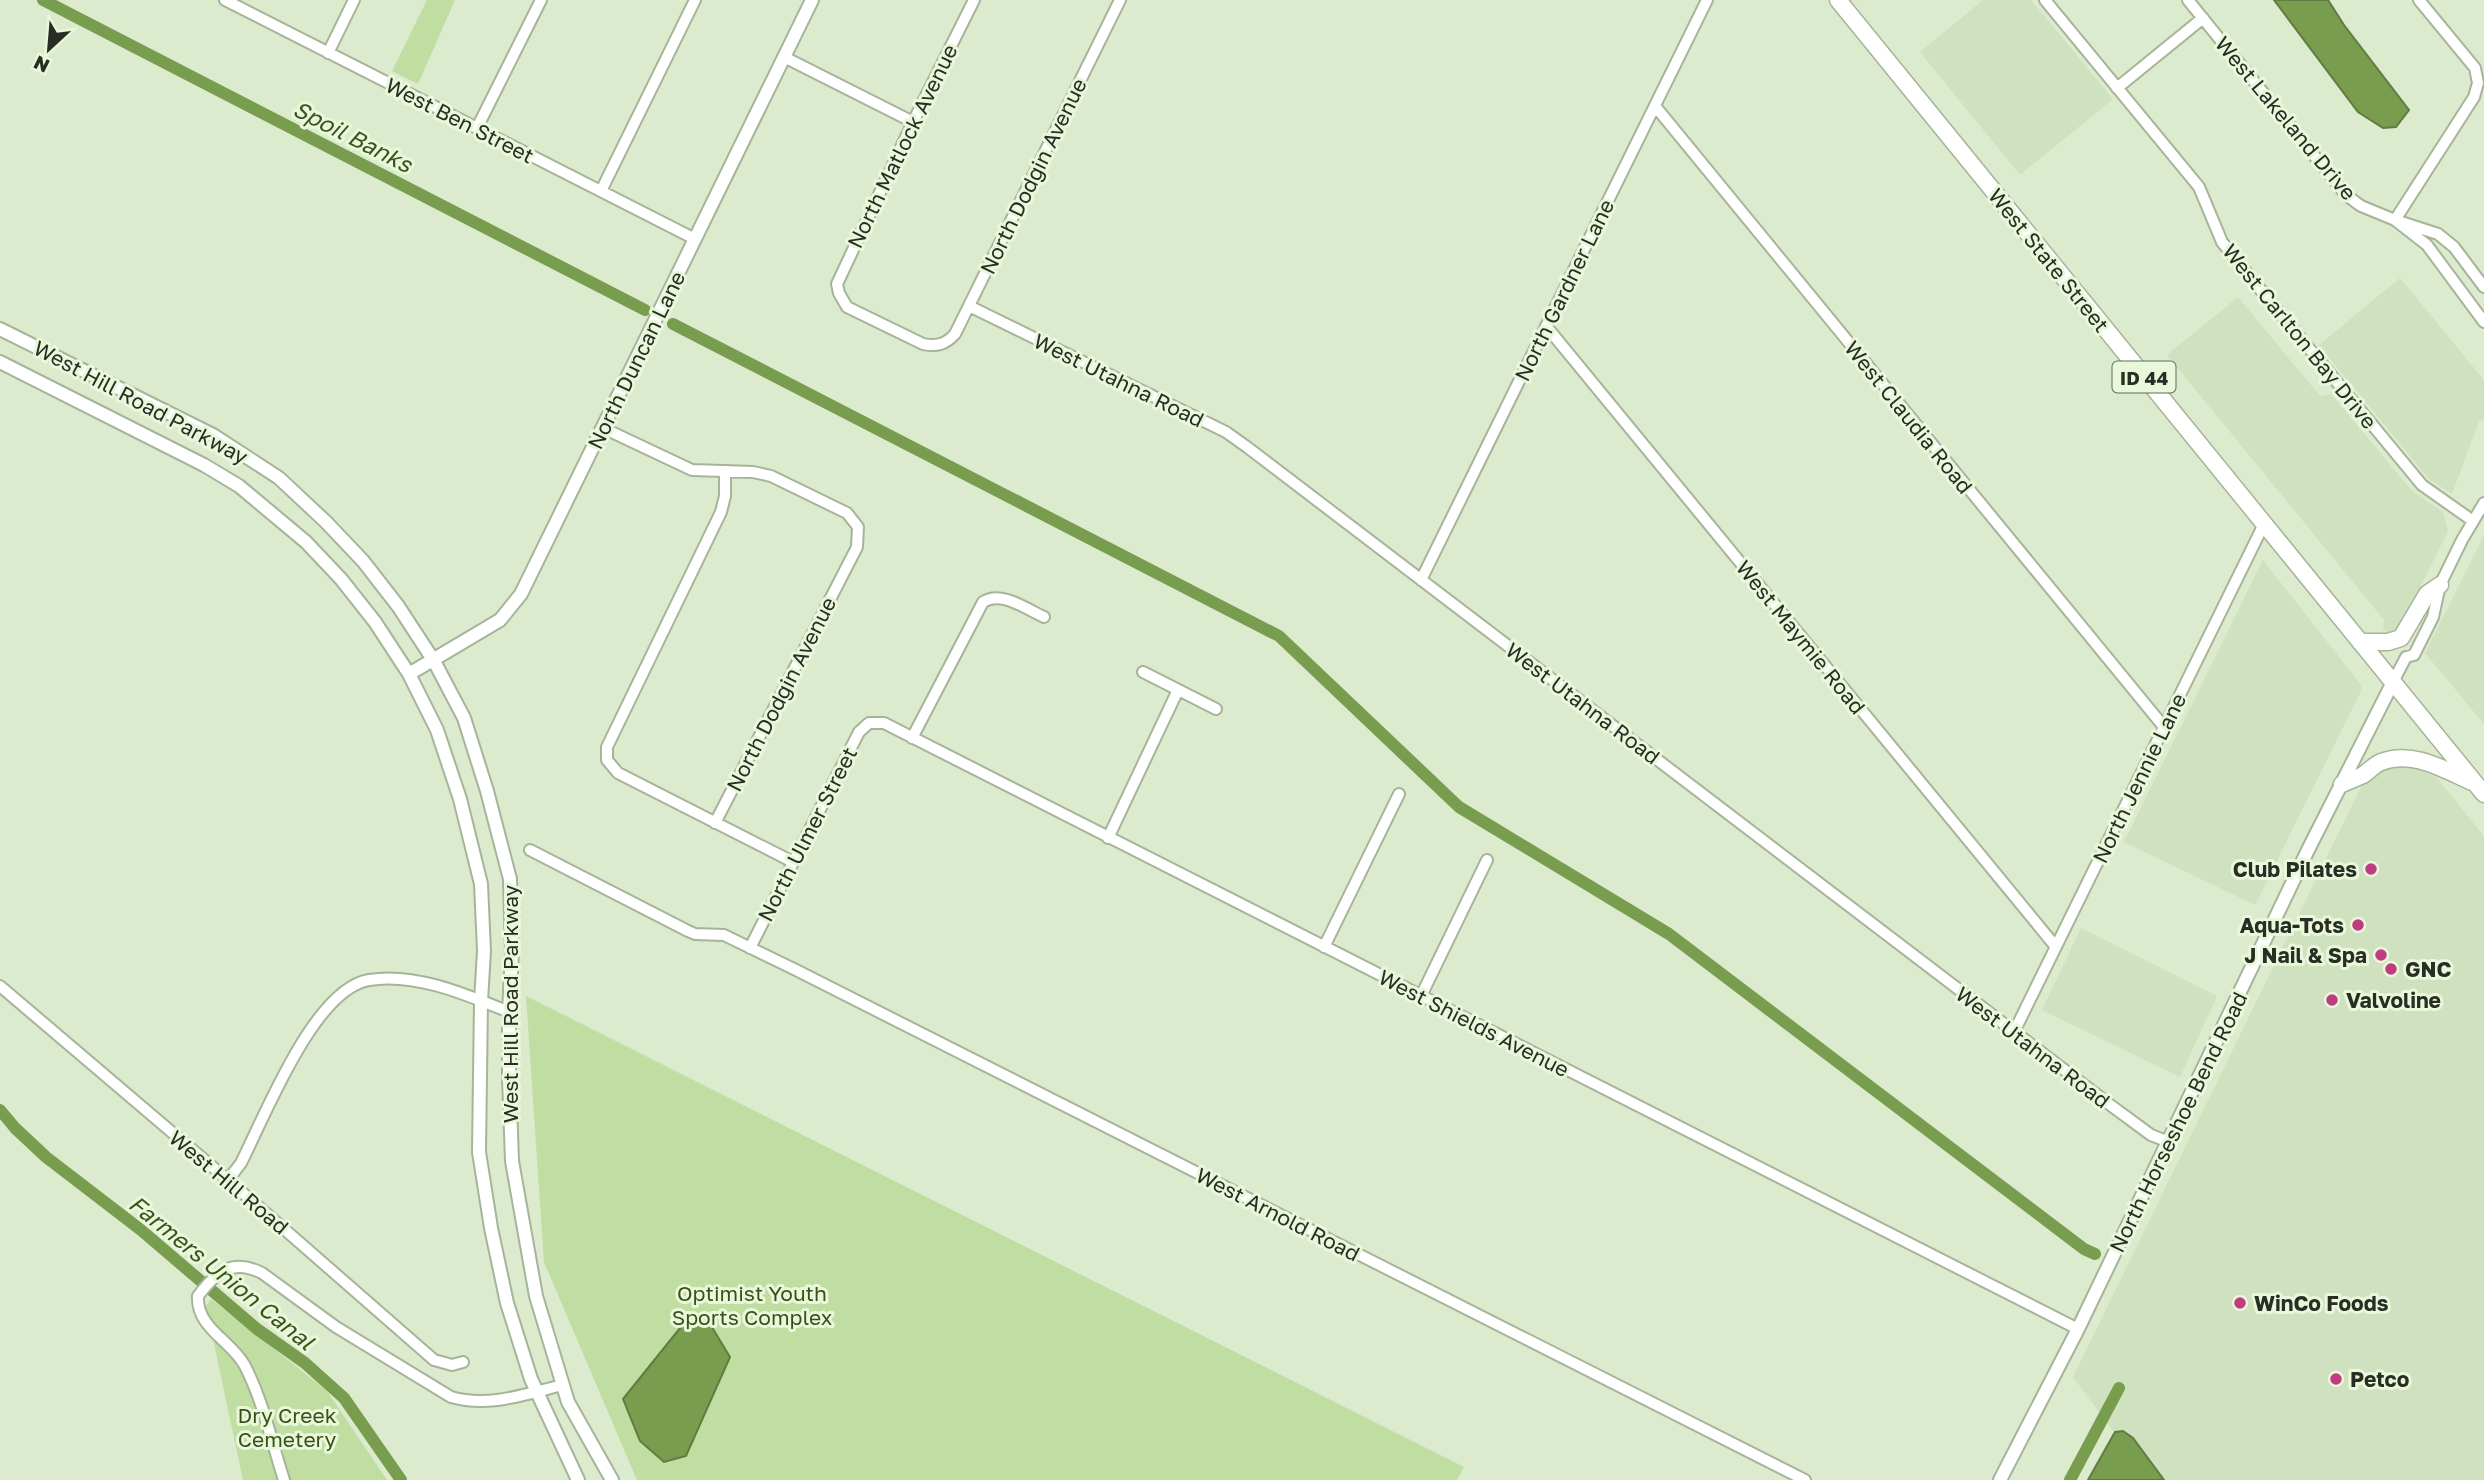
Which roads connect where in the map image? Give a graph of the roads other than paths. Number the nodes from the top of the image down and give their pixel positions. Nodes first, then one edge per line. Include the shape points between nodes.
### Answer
1 (225, 0) edge
2 (354, 0) edge
3 (541, 0) edge
4 (695, 0) edge
5 (812, 0) edge
6 (974, 0) edge
7 (1120, 0) edge
8 (1707, 0) edge
9 (1838, 0) edge
10 (2045, 0) edge
11 (2188, 0) edge
12 (2419, 0) edge
13 (2203, 18) junction
14 (328, 53) junction
15 (784, 57) junction
16 (2117, 88) junction
17 (1655, 106) junction
18 (913, 122) junction
19 (477, 128) junction
20 (601, 191) junction
21 (2395, 220) junction
22 (695, 239) junction
23 (2484, 287) edge
24 (969, 306) junction
25 (2484, 322) edge
26 (1546, 326) junction
27 (0, 329) edge
28 (940, 345) joint
29 (0, 362) edge
30 (603, 428) junction
31 (725, 471) junction
32 (2484, 503) edge
33 (2473, 521) junction
34 (2264, 524) junction
35 (1421, 580) junction
36 (2440, 585) junction
37 (1044, 617) dead end
38 (2360, 642) junction
39 (434, 661) junction
40 (1143, 672) dead end
41 (409, 674) junction
42 (2393, 682) junction
43 (1178, 690) junction
44 (1216, 709) dead end
45 (869, 723) joint
46 (2164, 727) junction
47 (912, 738) junction
48 (2342, 784) junction
49 (2480, 789) edge
50 (1399, 794) dead end
51 (715, 823) junction
52 (1108, 838) junction
53 (530, 850) dead end
54 (1487, 860) dead end
55 (793, 862) junction
56 (1324, 947) junction
57 (2056, 947) junction
58 (750, 948) junction
59 (0, 986) edge
60 (1421, 996) junction
61 (481, 1001) junction
62 (509, 1012) junction
63 (2014, 1032) junction
64 (2169, 1142) junction
65 (228, 1180) junction
66 (2078, 1329) junction
67 (463, 1362) dead end
68 (563, 1385) junction
69 (536, 1392) junction
70 (284, 1480) edge
71 (578, 1480) edge
72 (612, 1480) edge
73 (1805, 1480) edge
74 (2000, 1480) edge

1 - 14 street, West Ben Street
2 - 14 street
3 - 19 street
4 - 20 street
5 - 15 street, North Duncan Lane
6 - 18 street, North Matlock Avenue
7 - 24 street, North Dodgin Avenue
8 - 17 street, North Gardner Lane
9 - 34 main road, West State Street / ID 44
10 - 16 street, West Carlton Bay Drive
11 - 13 street, West Lakeland Drive
12 - 21 street via 2475,68 2478,83 2474,97
13 - 16 street
13 - 21 street, West Lakeland Drive via 2346,195
14 - 19 street, West Ben Street
15 - 18 street
15 - 22 street, North Duncan Lane
16 - 33 street, West Carlton Bay Drive via 2199,187 2222,242 2417,480
17 - 26 street, North Gardner Lane
17 - 46 street, West Claudia Road
18 - 28 street, North Matlock Avenue via 837,284 848,307 923,344
19 - 20 street, West Ben Street
20 - 22 street, West Ben Street
21 - 23 street, West Lakeland Drive via 2438,234 2455,247
21 - 25 street, West Lakeland Drive via 2427,245
22 - 30 street, North Duncan Lane
24 - 28 street, North Dodgin Avenue via 955,334
24 - 35 street, West Utahna Road via 1226,432
26 - 35 street, North Gardner Lane
26 - 57 street, West Maymie Road
27 - 39 street, West Hill Road Parkway via 213,435 279,478 363,561
29 - 41 street, West Hill Road Parkway via 239,486 306,542 341,579
30 - 31 street via 683,467
30 - 39 street, North Duncan Lane via 522,594 500,620
31 - 51 street via 721,512 607,747 607,760 618,773
31 - 51 street, North Dodgin Avenue via 753,471 786,482 847,513 858,527 857,547
32 - 33 street, North Horseshoe Bend Road
33 - 36 street, North Horseshoe Bend Road
34 - 38 main road, West State Street / ID 44
34 - 46 street, North Jennie Lane
35 - 63 street, West Utahna Road
36 - 38 main road via 2427,594 2401,638
36 - 42 street, North Horseshoe Bend Road via 2433,617 2414,656 2406,657
37 - 47 street via 1003,598 989,597 979,607
38 - 42 main road, West State Street / ID 44
39 - 41 street, North Duncan Lane
39 - 62 street, West Hill Road Parkway via 464,719 510,879
40 - 43 street
41 - 61 street, West Hill Road Parkway via 437,730 481,884
42 - 48 street, North Horseshoe Bend Road
42 - 49 main road, ID 44
43 - 44 street
43 - 52 street
45 - 47 street, West Shields Avenue via 884,723
45 - 55 street, North Ulmer Street via 859,732
46 - 57 street, North Jennie Lane
47 - 52 street, West Shields Avenue
48 - 49 main road via 2382,762 2404,758 2426,762
48 - 64 street, North Horseshoe Bend Road
50 - 56 street
51 - 55 street
52 - 56 street, West Shields Avenue
53 - 58 street, West Arnold Road via 688,931 724,935
54 - 60 street
55 - 58 street, North Ulmer Street
56 - 60 street, West Shields Avenue
57 - 63 street, North Jennie Lane
58 - 73 street, West Arnold Road
59 - 65 street, West Hill Road
60 - 66 street, West Shields Avenue
61 - 62 street
61 - 65 street via 394,978 353,985 318,1017 300,1045
61 - 69 street, West Hill Road Parkway via 479,1152 507,1303
62 - 68 street, West Hill Road Parkway via 512,1161 536,1296
63 - 64 street, West Utahna Road via 2151,1135
64 - 66 street, North Horseshoe Bend Road
65 - 67 street, West Hill Road via 434,1360 452,1365
66 - 74 street, North Horseshoe Bend Road
68 - 69 street
68 - 72 street, West Hill Road Parkway
69 - 70 street via 487,1403 451,1397 336,1327 262,1273 240,1266 220,1271 198,1296 200,1312 245,1367
69 - 71 street, West Hill Road Parkway

